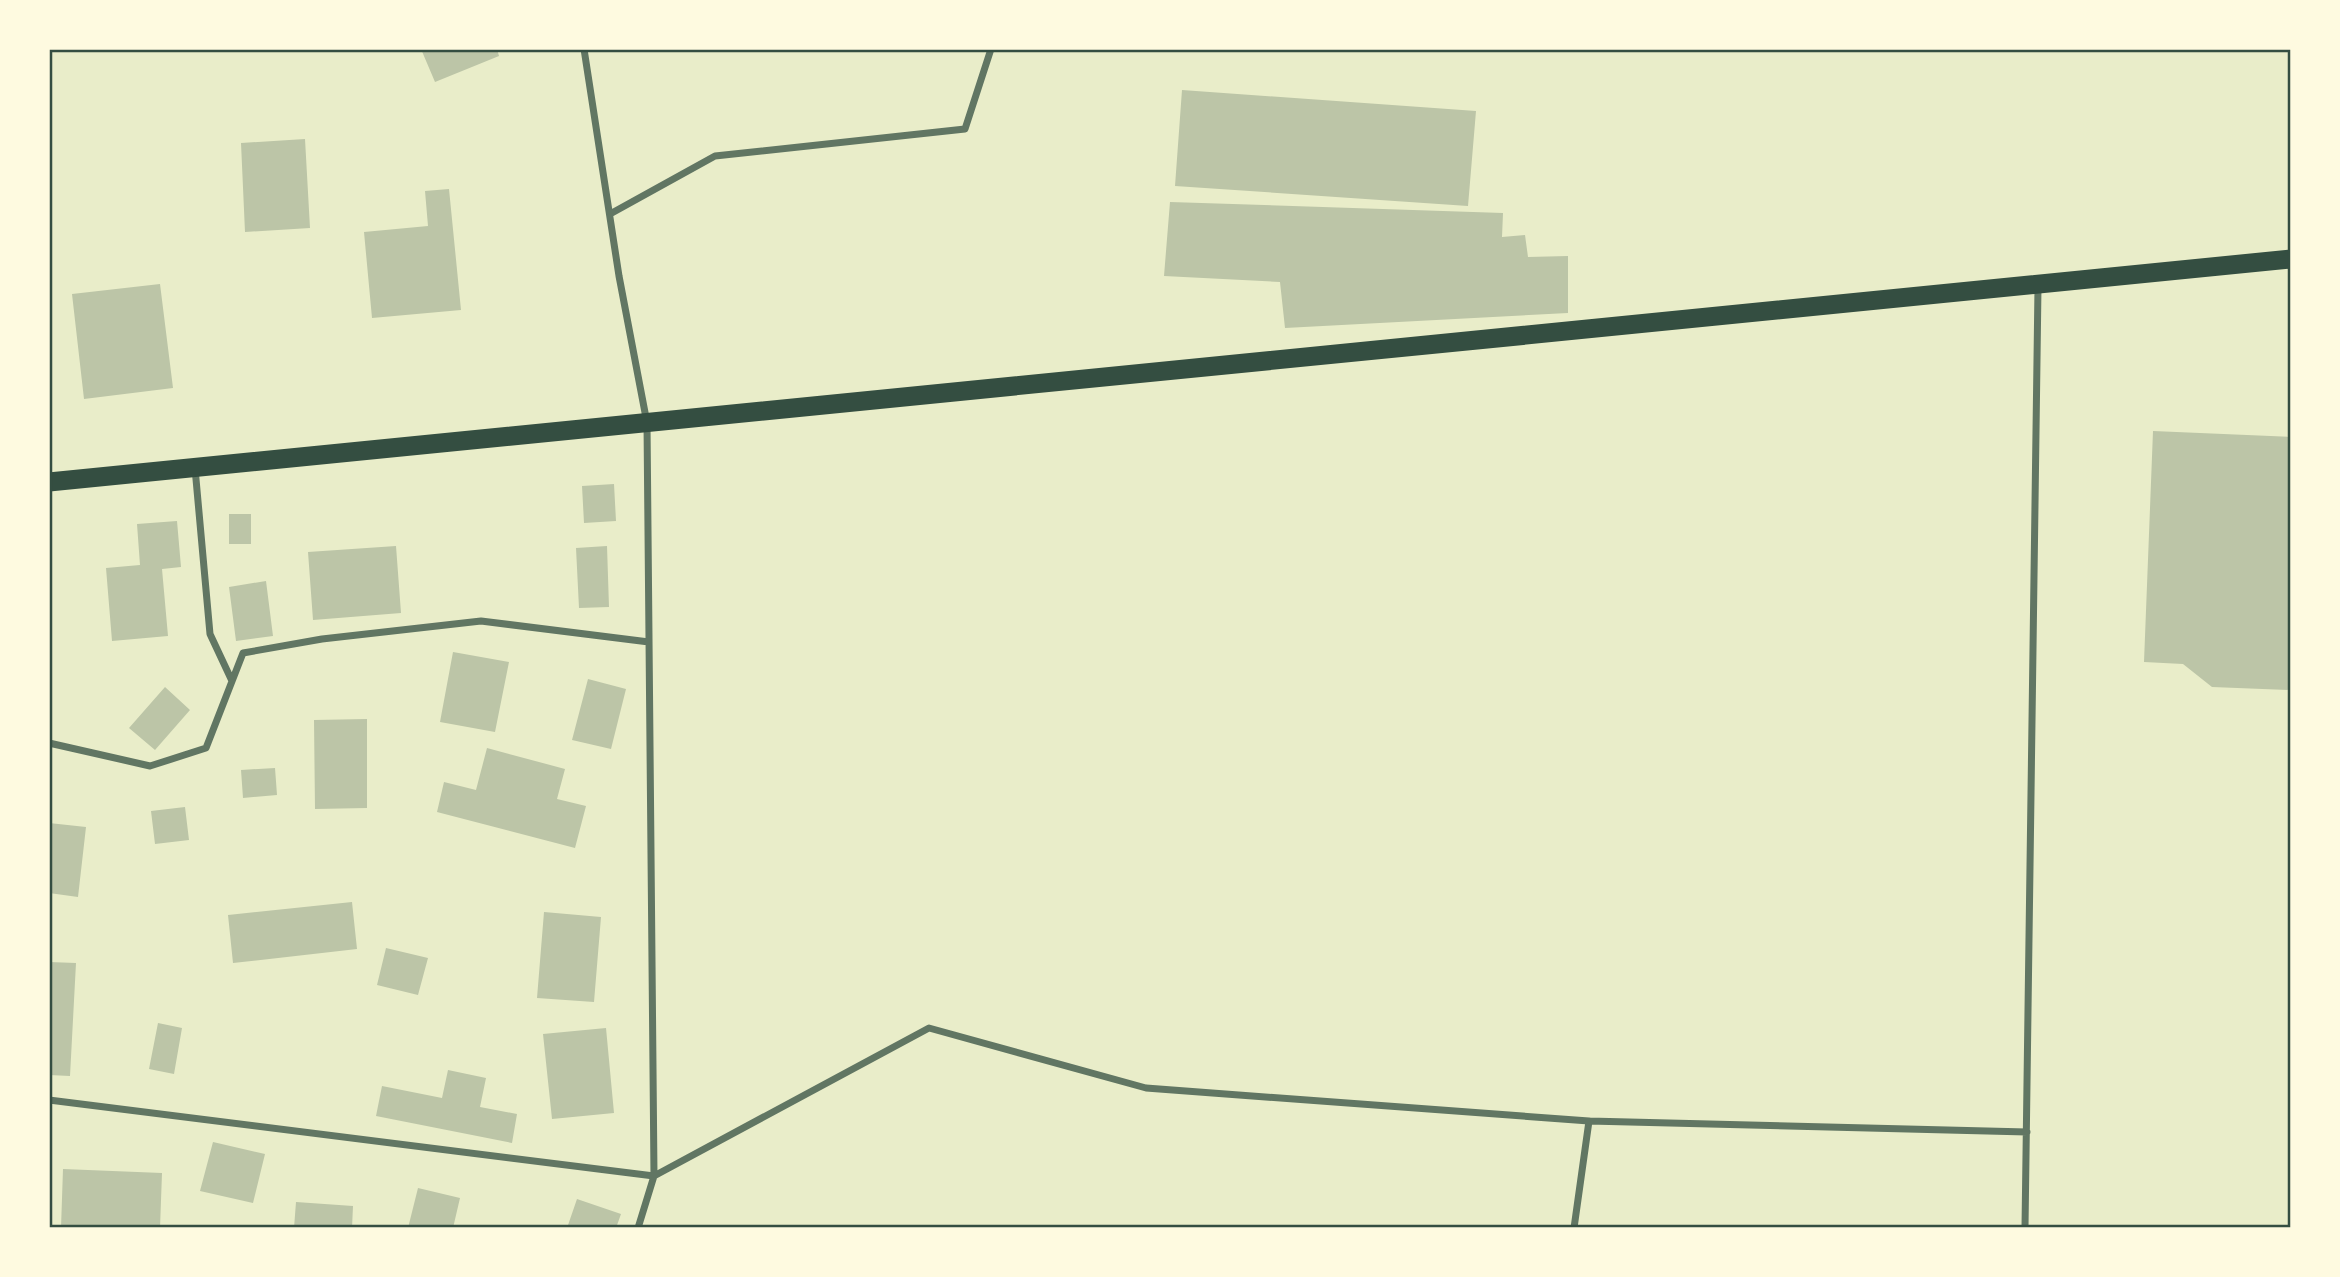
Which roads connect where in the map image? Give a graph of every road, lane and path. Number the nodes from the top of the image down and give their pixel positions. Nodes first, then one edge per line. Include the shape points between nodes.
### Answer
1 (584, 49) edge
2 (991, 49) edge
3 (610, 214) junction
4 (2291, 259) edge
5 (2038, 285) junction
6 (647, 423) junction
7 (195, 468) junction
8 (49, 482) edge
9 (649, 642) junction
10 (232, 681) junction
11 (49, 743) edge
12 (49, 1100) edge
13 (1589, 1121) junction
14 (2027, 1132) junction
15 (654, 1176) junction
16 (638, 1228) edge
17 (1574, 1228) edge
18 (2025, 1228) edge

1 - 3 street
2 - 3 street via 965,129 715,156
3 - 6 street
4 - 5 highway
5 - 6 highway
5 - 14 street
6 - 7 highway
6 - 9 street
7 - 8 highway
7 - 10 street via 210,634
9 - 10 street via 481,621 243,653
9 - 15 street
10 - 11 street via 206,748 150,766
12 - 15 street
13 - 14 street
13 - 15 street via 1146,1088 929,1028
13 - 17 street
14 - 18 street
15 - 16 street

